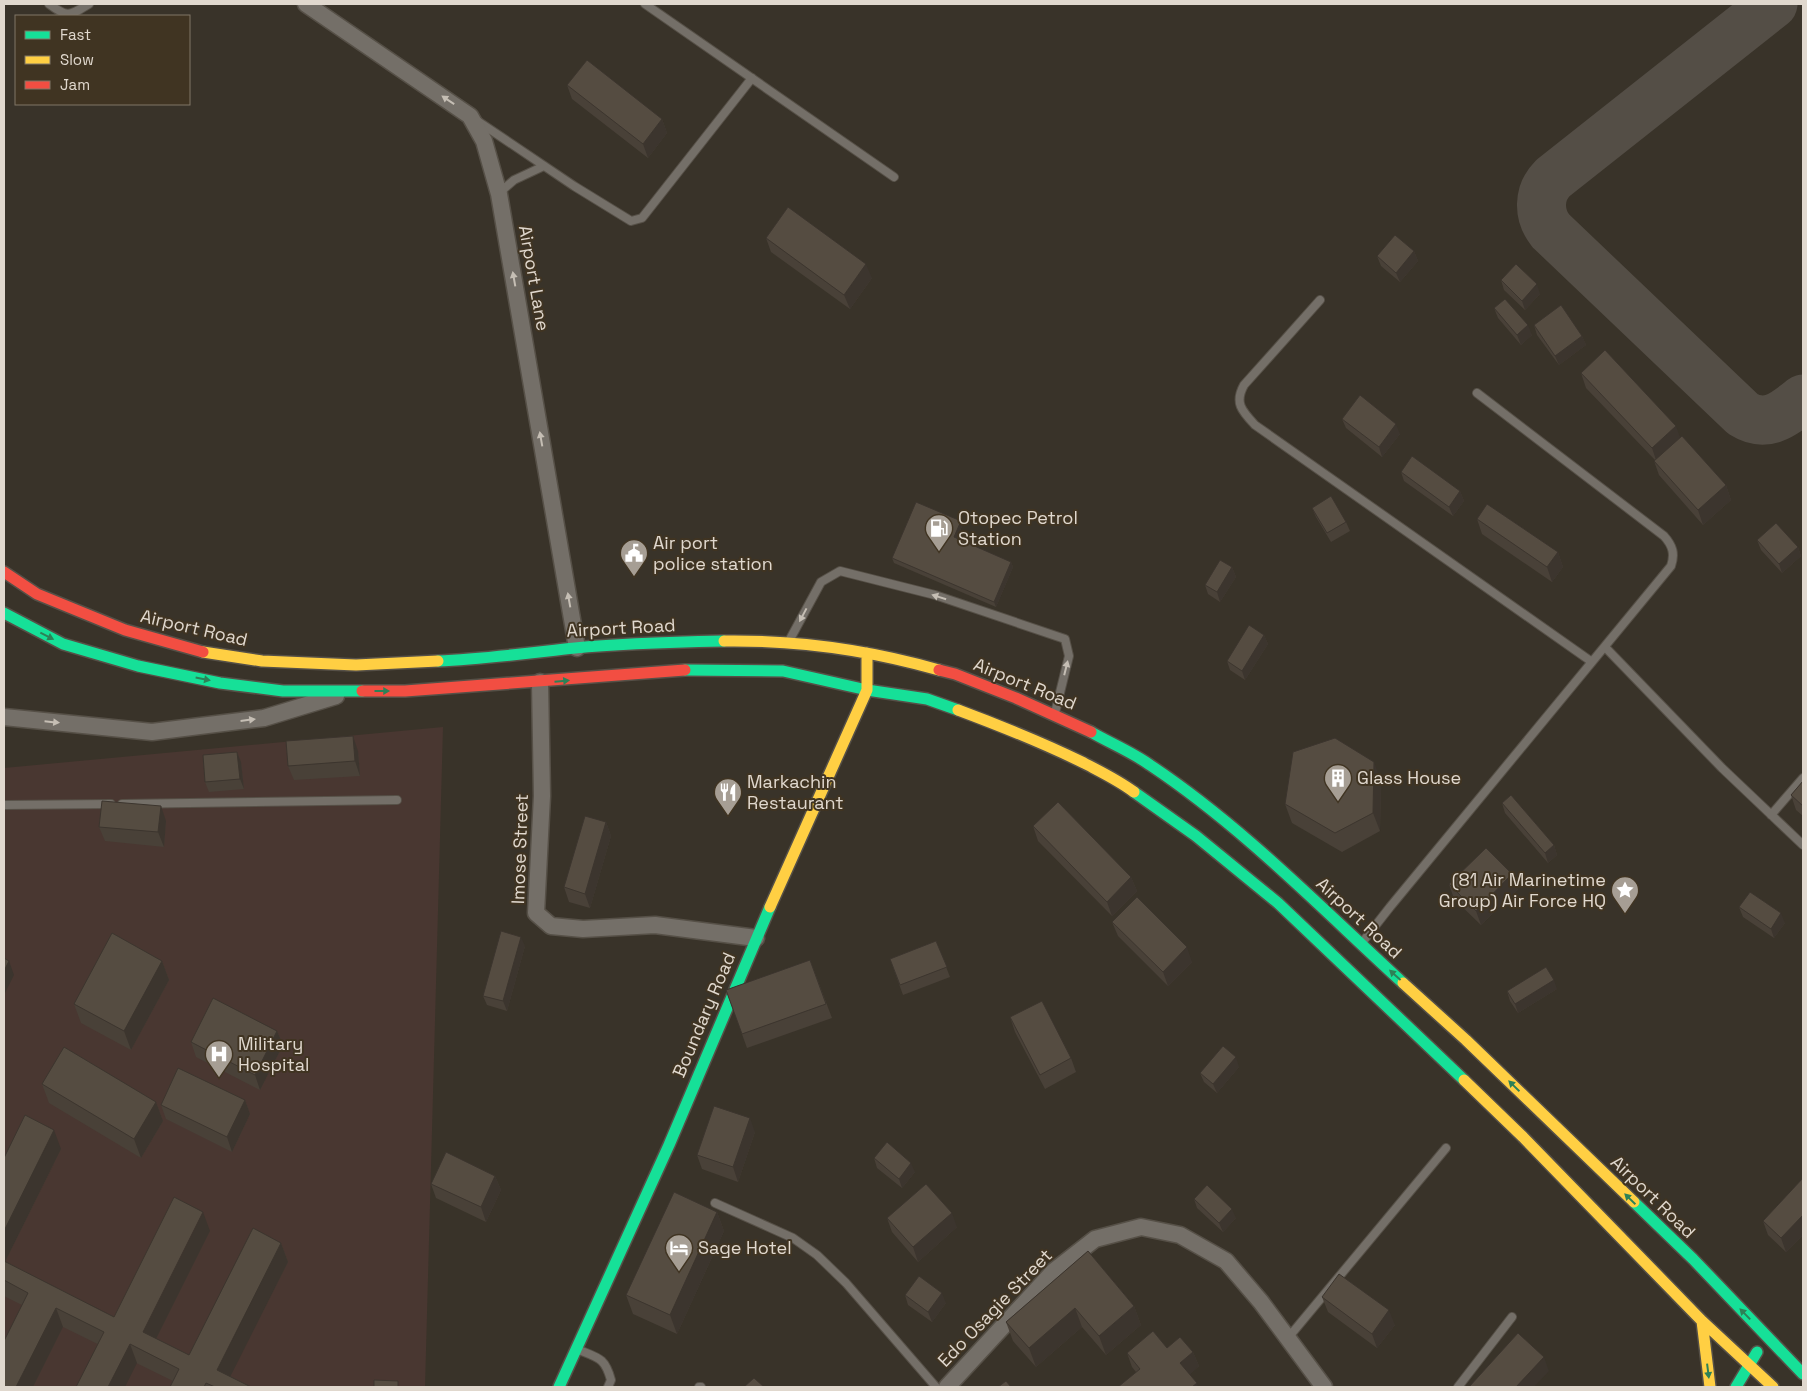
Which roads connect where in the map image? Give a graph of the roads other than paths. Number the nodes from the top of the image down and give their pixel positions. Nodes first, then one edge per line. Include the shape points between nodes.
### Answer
1 (49, 4) edge
2 (90, 4) edge
3 (306, 4) edge
4 (645, 4) edge
5 (752, 78) junction
6 (470, 116) junction
7 (544, 166) junction
8 (894, 177) dead end
9 (499, 194) junction
10 (1320, 300) dead end
11 (1476, 393) dead end
12 (4, 572) edge
13 (4, 614) edge
14 (788, 644) junction
15 (1604, 647) junction
16 (577, 648) junction
17 (867, 654) junction
18 (1592, 662) junction
19 (354, 678) junction
20 (540, 682) junction
21 (867, 690) junction
22 (1055, 715) junction
23 (4, 717) edge
24 (1803, 778) edge
25 (398, 800) dead end
26 (4, 805) edge
27 (1771, 815) junction
28 (1803, 845) edge
29 (756, 938) junction
30 (1361, 944) junction
31 (1446, 1148) dead end
32 (715, 1203) dead end
33 (1512, 1317) dead end
34 (1702, 1321) junction
35 (1768, 1337) junction
36 (1288, 1338) junction
37 (577, 1349) junction
38 (1789, 1360) junction
39 (1749, 1363) junction
40 (1803, 1374) edge
41 (1776, 1382) edge
42 (559, 1387) edge
43 (608, 1387) edge
44 (936, 1387) edge
45 (947, 1387) edge
46 (1324, 1387) edge
47 (1458, 1387) edge
48 (1710, 1387) edge
49 (1736, 1387) edge

1 - 2 lane via 63,14 74,13
6 -> 3 street, Airport Lane
4 - 5 lane
5 - 7 lane via 642,218 636,221
5 - 8 lane
6 - 7 lane
6 - 9 street, Airport Lane via 484,141
7 - 9 lane via 514,180
16 -> 9 street, Airport Lane
10 - 18 lane via 1244,385 1239,398 1244,413 1255,425
11 - 15 lane via 1670,542 1674,550 1671,566
12 - 19 main road, Airport Road via 38,594 125,630 199,651
13 -> 19 main road, Airport Road via 62,644 138,666 220,683 282,691
14 - 16 main road, Airport Road via 688,642
14 - 17 main road, Airport Road via 818,645
22 -> 14 lane via 1069,656 1065,639 935,595 840,571 821,582
15 - 18 lane
15 - 27 lane
16 - 19 main road, Airport Road via 468,660
17 - 21 main road, Boundary Road
17 - 22 main road, Airport Road via 897,658 955,674
18 - 30 lane
19 -> 20 main road, Airport Road via 404,691
23 -> 19 street via 152,732 264,718
20 -> 21 main road, Airport Road via 697,669 783,671
20 - 29 street, Imose Street via 542,796 536,913 551,926 583,929 655,925
21 - 29 main road, Boundary Road
21 - 34 main road, Airport Road via 927,699 1061,752 1122,783 1196,836 1278,903 1523,1137
22 - 30 main road, Airport Road via 1149,764 1192,795 1262,852
24 - 27 lane
25 - 26 lane
27 - 28 lane
29 - 37 main road, Boundary Road via 669,1145
35 -> 30 main road, Airport Road via 1693,1259
31 - 36 lane
32 - 44 lane via 793,1238 817,1255 846,1283
33 - 47 lane
34 - 39 main road, Airport Road
34 -> 48 main road
35 - 38 main road, Airport Road
35 - 39 main road
36 - 45 street, Edo Osagie Street via 1226,1261 1180,1234 1141,1227 1095,1239 1054,1271
36 - 46 street, Edo Osagie Street
37 - 42 main road, Boundary Road
37 - 43 lane via 600,1358 608,1369 611,1380
38 - 40 main road, Airport Road
38 - 41 main road
39 - 41 main road, Airport Road
39 - 49 main road

